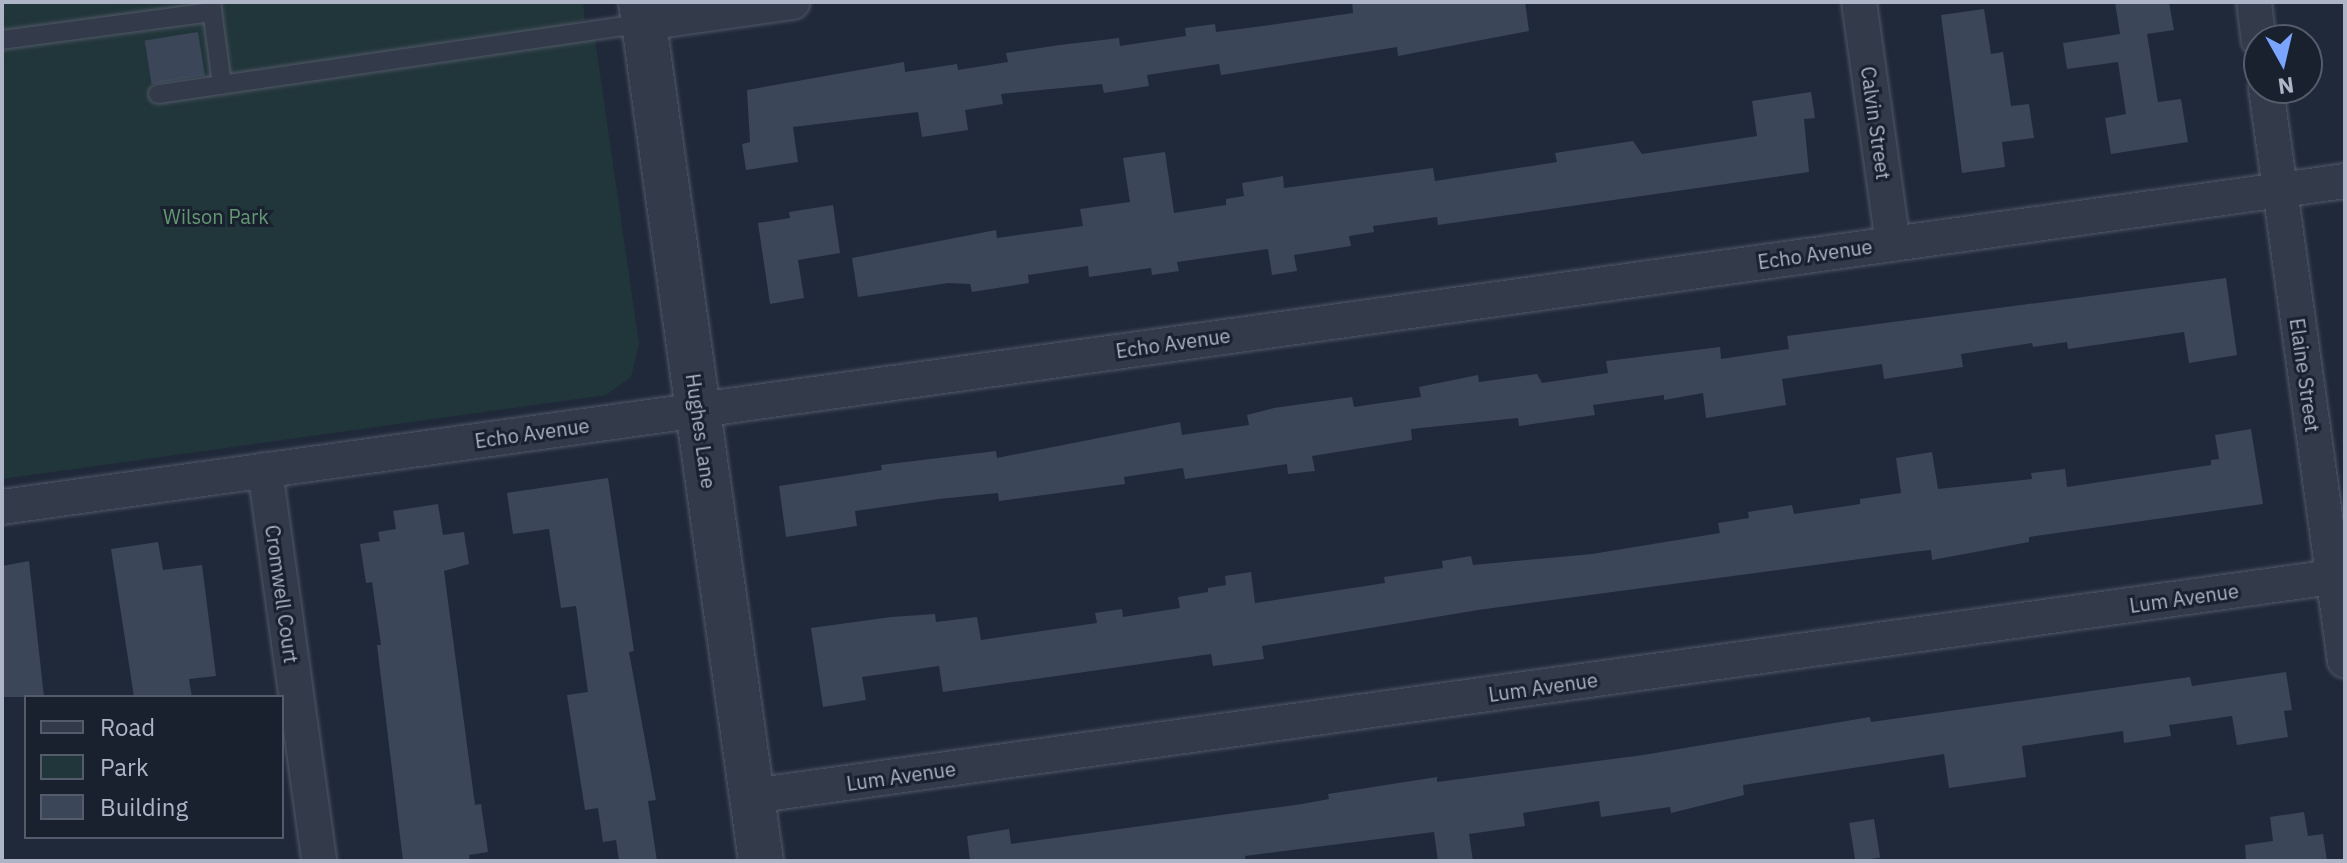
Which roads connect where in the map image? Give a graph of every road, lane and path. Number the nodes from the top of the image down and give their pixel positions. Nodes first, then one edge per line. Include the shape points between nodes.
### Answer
1 (793, 2) edge
2 (1859, 2) edge
3 (2254, 2) edge
4 (211, 7) edge
5 (642, 12) edge
6 (2257, 24) edge
7 (2, 40) edge
8 (222, 84) junction
9 (158, 94) dead end
10 (2268, 104) edge
11 (2345, 181) edge
12 (2280, 190) junction
13 (1893, 244) junction
14 (698, 409) junction
15 (265, 470) junction
16 (2, 507) edge
17 (2333, 577) junction
18 (2345, 661) edge
19 (752, 796) junction
20 (319, 861) edge
21 (761, 861) edge

1 - 5 street
2 - 13 street, Calvin Street
3 - 6 street
4 - 7 lane
4 - 8 lane
5 - 8 lane
5 - 14 street, Hughes Lane
8 - 9 lane
10 - 12 street, Elaine Street
11 - 12 street, Echo Avenue
12 - 13 street, Echo Avenue
12 - 17 street, Elaine Street
13 - 14 street, Echo Avenue
14 - 15 street, Echo Avenue
14 - 19 street, Hughes Lane
15 - 16 street, Echo Avenue
15 - 20 street, Cromwell Court
17 - 18 street, Elaine Street
17 - 19 street, Lum Avenue
19 - 21 street, Hughes Lane

